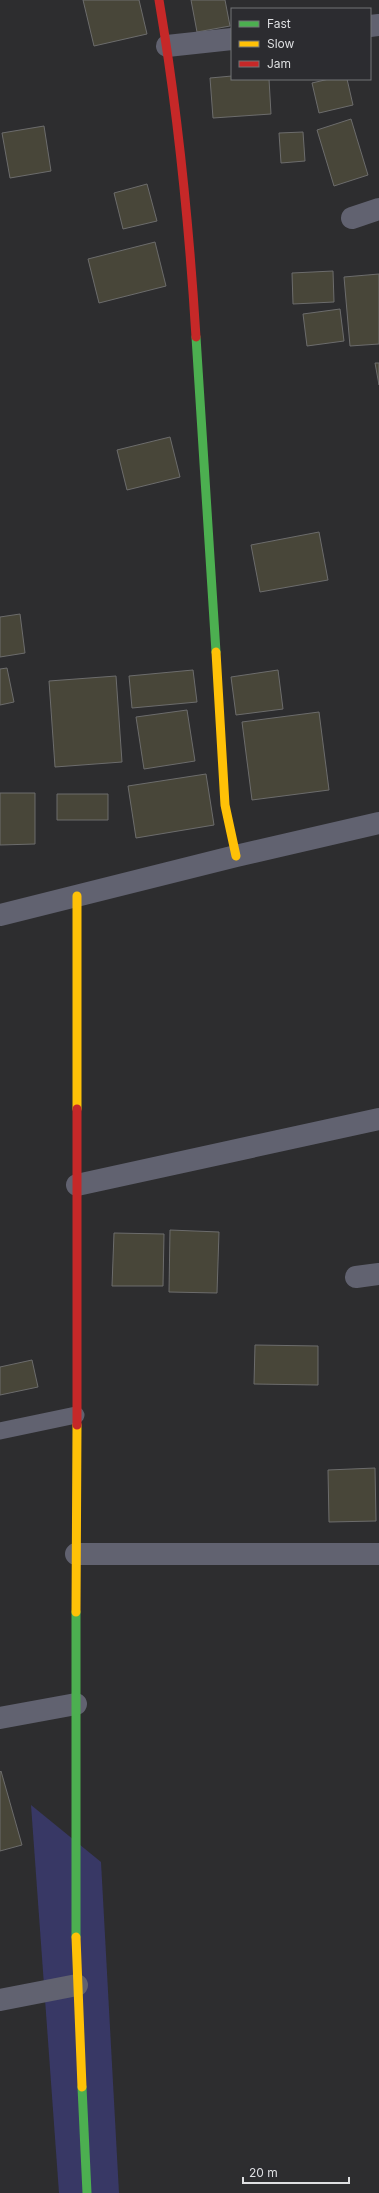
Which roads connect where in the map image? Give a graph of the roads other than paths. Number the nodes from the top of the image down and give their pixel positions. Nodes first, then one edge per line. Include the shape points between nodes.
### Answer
1 (159, 0) edge
2 (231, 39) edge
3 (167, 46) junction
4 (379, 209) edge
5 (352, 218) dead end
6 (379, 823) edge
7 (236, 856) junction
8 (77, 896) junction
9 (0, 915) edge
10 (379, 1119) edge
11 (77, 1186) junction
12 (379, 1274) edge
13 (356, 1277) dead end
14 (76, 1415) junction
15 (0, 1431) edge
16 (76, 1554) junction
17 (379, 1554) edge
18 (76, 1704) junction
19 (0, 1718) edge
20 (77, 1985) junction
21 (0, 2000) edge
22 (87, 2193) edge

1 - 3 street
2 - 3 street
3 - 7 street via 189,221 225,805
4 - 5 street
6 - 7 street
7 - 8 street
8 - 9 street
8 - 11 street
10 - 11 street
11 - 14 street
12 - 13 street
14 - 15 lane
14 - 16 street
16 - 17 street
16 - 18 street
18 - 19 street
18 - 20 street
20 - 21 street
20 - 22 street

